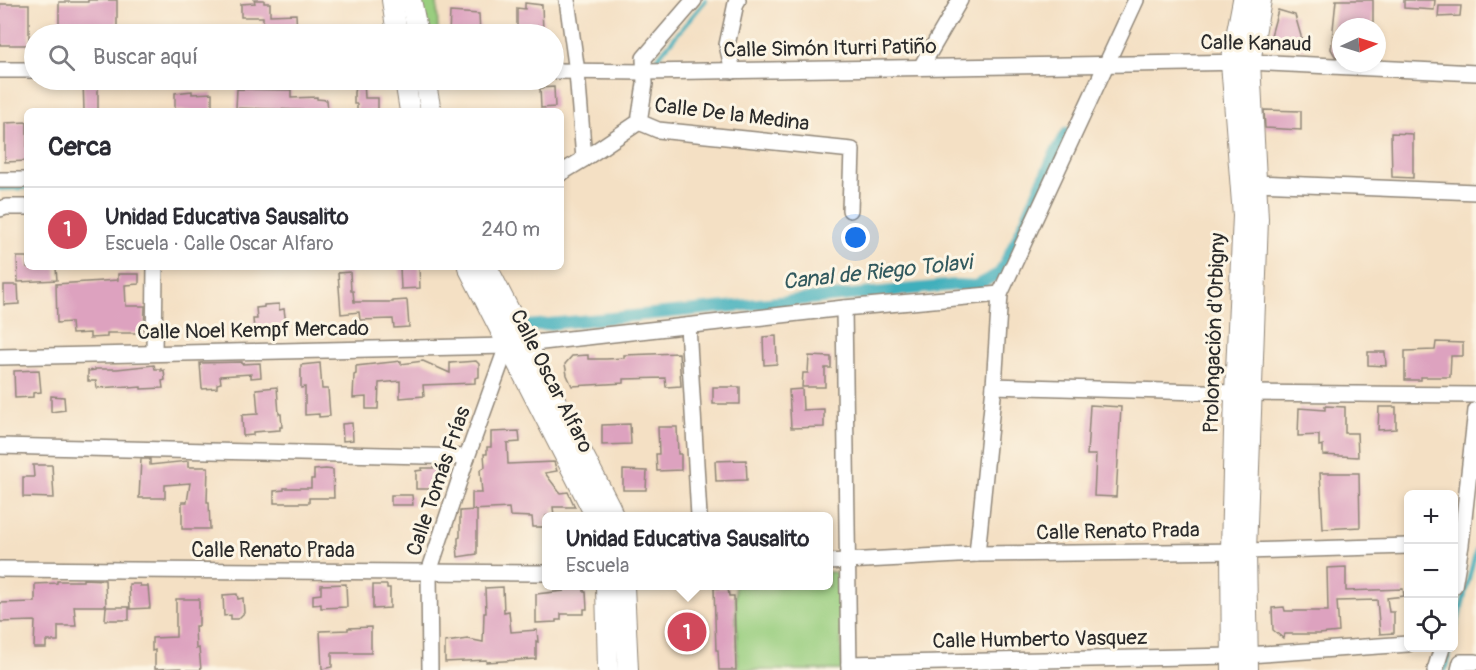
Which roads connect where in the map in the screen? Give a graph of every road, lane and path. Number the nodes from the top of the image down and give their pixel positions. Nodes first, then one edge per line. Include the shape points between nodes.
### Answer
1 (392, 0) edge
2 (411, 0) edge
3 (567, 0) edge
4 (694, 0) edge
5 (738, 0) edge
6 (960, 0) edge
7 (1136, 0) edge
8 (1243, 0) edge
9 (1261, 0) edge
10 (396, 24) edge
11 (416, 24) edge
12 (1241, 62) junction
13 (1107, 64) junction
14 (921, 67) junction
15 (0, 70) edge
16 (24, 70) edge
17 (734, 70) junction
18 (564, 71) edge
19 (577, 72) junction
20 (644, 72) junction
21 (1476, 73) edge
22 (407, 90) edge
23 (428, 90) edge
24 (410, 108) edge
25 (431, 108) edge
26 (639, 122) junction
27 (585, 159) junction
28 (564, 171) edge
29 (0, 180) edge
30 (24, 180) edge
31 (1256, 183) junction
32 (1476, 192) edge
33 (24, 207) edge
34 (0, 209) edge
35 (850, 210) dead end
36 (155, 270) edge
37 (470, 270) edge
38 (488, 270) edge
39 (1000, 294) junction
40 (844, 308) junction
41 (688, 326) junction
42 (516, 345) junction
43 (154, 353) junction
44 (0, 357) edge
45 (994, 386) junction
46 (1243, 393) junction
47 (1476, 395) edge
48 (1476, 410) edge
49 (0, 446) edge
50 (1474, 447) edge
51 (467, 458) junction
52 (593, 512) edge
53 (612, 512) edge
54 (699, 512) edge
55 (1457, 544) edge
56 (1404, 546) edge
57 (1239, 550) junction
58 (977, 554) junction
59 (833, 562) edge
60 (847, 562) junction
61 (0, 569) edge
62 (429, 572) junction
63 (542, 573) edge
64 (606, 590) edge
65 (624, 590) edge
66 (1404, 644) edge
67 (1441, 652) edge
68 (1476, 662) edge
69 (1240, 663) edge
70 (849, 667) edge
71 (430, 670) edge
72 (608, 670) edge
73 (628, 670) edge
74 (1435, 670) edge
75 (1459, 670) edge

1 - 10 main road
2 - 11 main road
3 - 19 street
4 - 20 street via 644,58
5 - 17 street via 728,45
6 - 14 street
7 - 13 street
8 - 12 main road, Prolongación d'Orbigny
9 - 12 main road, Prolongación d'Orbigny
12 - 13 street, Calle Kanaud
12 - 21 street, Calle Kanaud
12 - 31 main road, Prolongación d'Orbigny
12 - 46 main road, Prolongación d'Orbigny
13 - 14 street, Calle Simón Iturri Patiño
13 - 39 street
14 - 17 street, Calle Simón Iturri Patiño
15 - 16 street
17 - 20 street, Calle Simón Iturri Patiño
18 - 19 street, Calle Simón Iturri Patiño
19 - 20 street, Calle Simón Iturri Patiño
19 - 27 street
20 - 26 street
22 - 24 main road
23 - 25 main road
26 - 27 street, Calle De la Medina
26 - 35 street, Calle De la Medina via 658,130 852,150
27 - 28 street, Calle De la Medina
29 - 30 street
31 - 32 street
31 - 46 main road, Prolongación d'Orbigny via 1258,219
33 - 34 street
36 - 43 street
37 - 42 main road, Calle Oscar Alfaro
38 - 42 main road, Calle Oscar Alfaro
39 - 40 street, Calle Noel Kempf Mercado
39 - 45 street
40 - 41 street, Calle Noel Kempf Mercado
40 - 60 street
41 - 42 street, Calle Noel Kempf Mercado
41 - 54 street
42 - 43 street, Calle Noel Kempf Mercado
42 - 51 street, Calle Tomás Frías
42 - 52 main road, Calle Oscar Alfaro
42 - 53 main road, Calle Oscar Alfaro
43 - 44 street, Calle Noel Kempf Mercado
45 - 46 street
45 - 58 street
46 - 47 street
46 - 57 main road, Prolongación d'Orbigny
48 - 50 street
49 - 51 street
50 - 55 street
51 - 62 street, Calle Tomás Frías
56 - 57 street, Calle Renato Prada
57 - 58 street, Calle Renato Prada
57 - 69 main road, Prolongación d'Orbigny
58 - 60 street, Calle Renato Prada
59 - 60 street, Calle Renato Prada
60 - 70 street
61 - 62 street, Calle Renato Prada
62 - 63 street, Calle Renato Prada
62 - 71 street, Calle Tomás Frías
64 - 72 main road
65 - 73 main road
66 - 69 street, Calle Humberto Vasquez
67 - 74 street
68 - 75 street via 1461,662
69 - 70 street, Calle Humberto Vasquez

